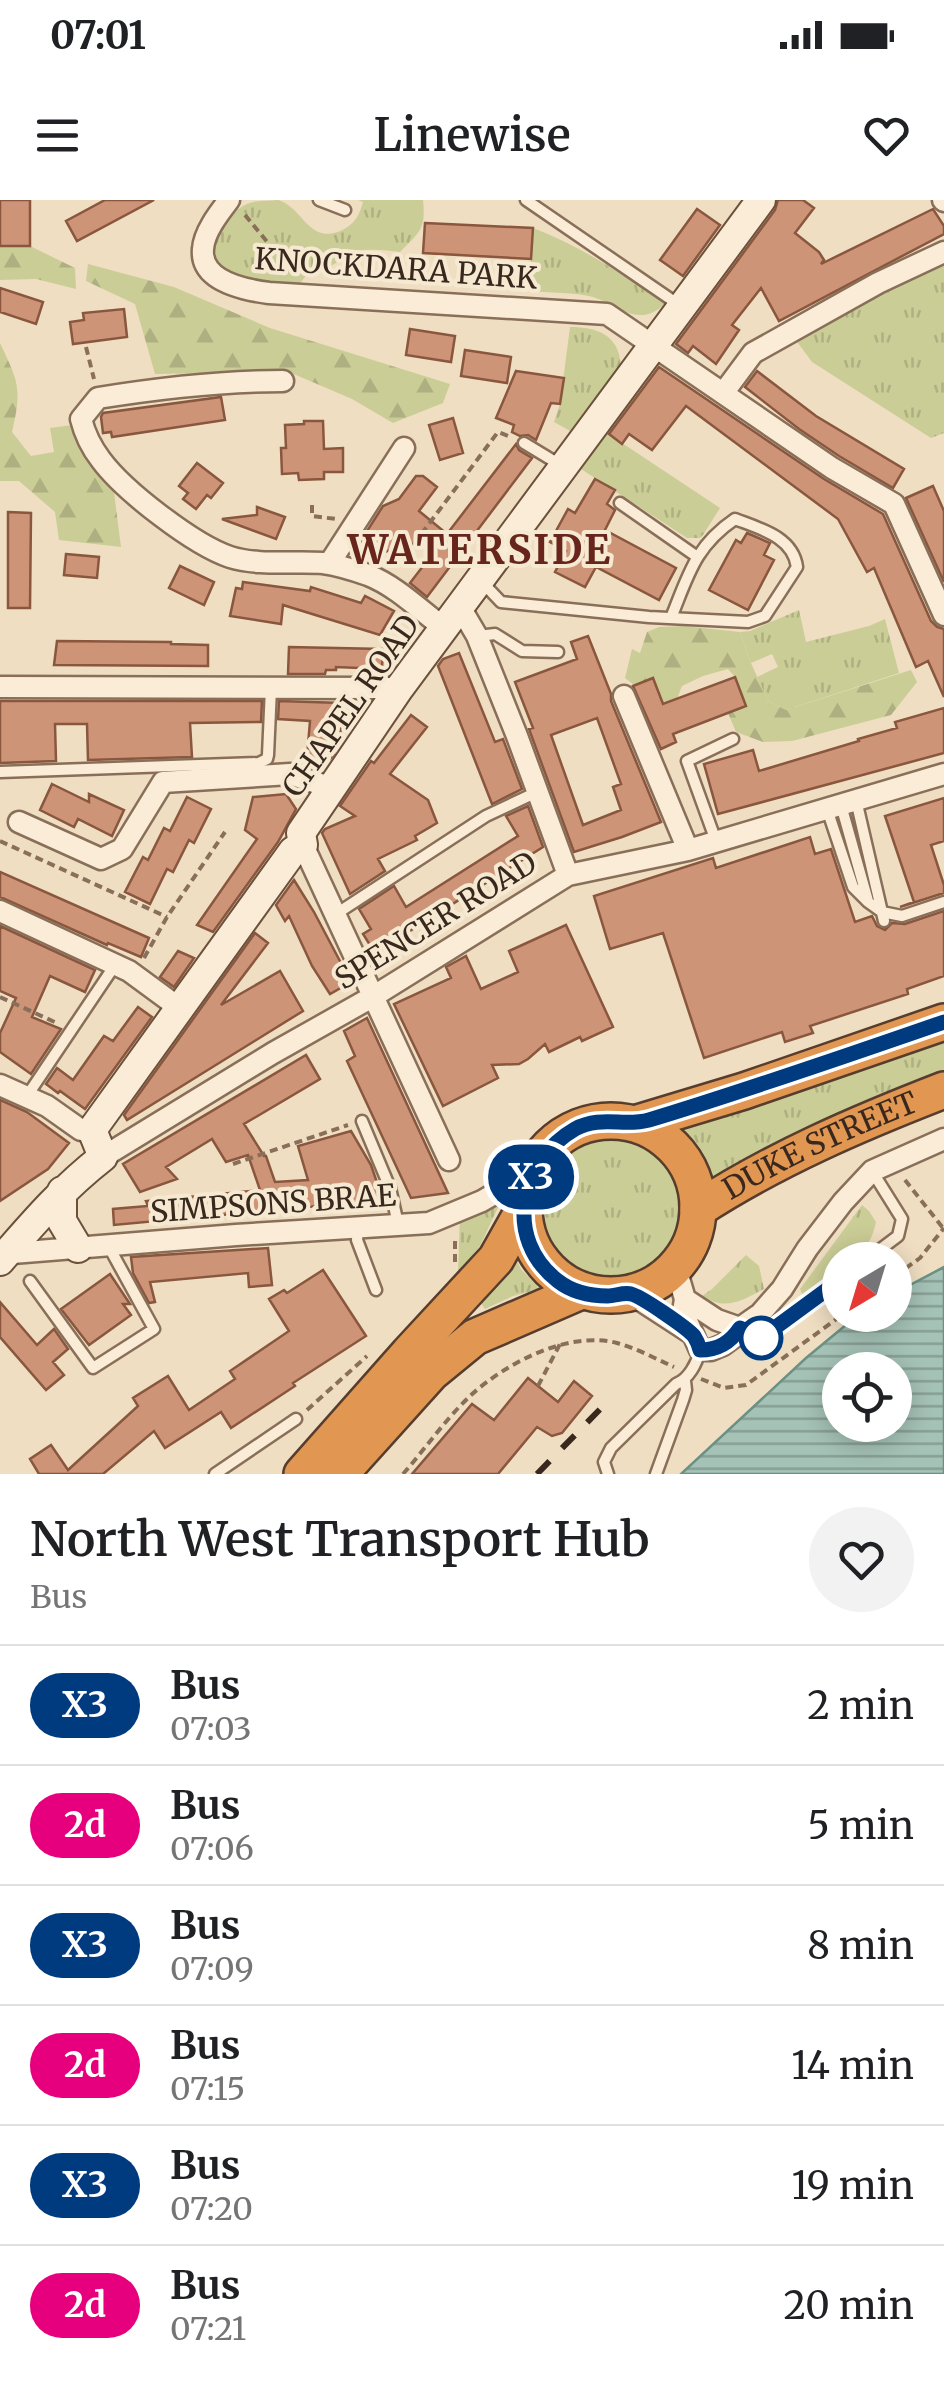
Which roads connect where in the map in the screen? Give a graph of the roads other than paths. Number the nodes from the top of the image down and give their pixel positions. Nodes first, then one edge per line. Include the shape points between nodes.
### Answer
1 (319, 200) edge
2 (526, 200) edge
3 (760, 200) edge
4 (234, 204) edge
5 (345, 210) dead end
6 (944, 252) edge
7 (682, 307) junction
8 (652, 344) junction
9 (283, 381) dead end
10 (724, 392) junction
11 (524, 443) road end
12 (404, 448) dead end
13 (563, 467) junction
14 (620, 503) dead end
15 (696, 556) junction
16 (330, 564) junction
17 (480, 580) junction
18 (944, 615) edge
19 (452, 618) junction
20 (670, 618) junction
21 (477, 636) junction
22 (558, 652) dead end
23 (0, 687) edge
24 (271, 688) junction
25 (398, 690) junction
26 (624, 696) dead end
27 (733, 739) dead end
28 (0, 772) edge
29 (944, 774) edge
30 (332, 788) junction
31 (537, 792) junction
32 (841, 804) junction
33 (19, 822) dead end
34 (716, 841) junction
35 (303, 845) junction
36 (688, 850) junction
37 (568, 875) junction
38 (944, 902) edge
39 (0, 912) edge
40 (336, 914) junction
41 (883, 916) junction
42 (115, 964) junction
43 (374, 996) junction
44 (178, 1008) junction
45 (944, 1022) edge
46 (0, 1085) edge
47 (944, 1090) edge
48 (26, 1097) junction
49 (362, 1121) road end
50 (638, 1123) junction
51 (92, 1130) junction
52 (944, 1139) edge
53 (103, 1157) junction
54 (450, 1160) dead end
55 (533, 1171) junction
56 (872, 1171) junction
57 (62, 1190) junction
58 (524, 1209) junction
59 (698, 1209) junction
60 (398, 1225) junction
61 (358, 1228) junction
62 (890, 1242) edge
63 (108, 1246) junction
64 (78, 1248) junction
65 (2, 1256) edge
66 (30, 1281) dead end
67 (680, 1282) junction
68 (376, 1290) dead end
69 (580, 1292) junction
70 (822, 1293) edge
71 (631, 1294) junction
72 (740, 1328) junction
73 (696, 1342) junction
74 (691, 1378) junction
75 (296, 1420) dead end
76 (215, 1474) edge
77 (302, 1474) edge
78 (340, 1474) edge
79 (608, 1474) edge
80 (656, 1474) edge

1 - 5 lane
2 - 7 lane
3 - 7 main road, CHAPEL ROAD
4 - 8 street, KNOCKDARA PARK via 213,222 202,249 213,274 238,289 607,314
6 - 10 street via 753,353
7 - 8 main road, CHAPEL ROAD
8 - 10 street, KNOCKDARA PARK
8 - 13 main road, CHAPEL ROAD
9 - 16 street via 98,398 81,419 102,462 208,547 232,558
10 - 18 street, KNOCKDARA PARK via 894,504
11 - 13 lane
12 - 16 street
13 - 17 main road, CHAPEL ROAD
14 - 15 lane
15 - 20 lane
15 - 20 lane via 735,520 784,541 797,567 765,616 748,622
16 - 19 street via 371,576
17 - 19 main road, CHAPEL ROAD
17 - 20 lane via 501,602
19 - 21 street
19 - 25 main road, CHAPEL ROAD
21 - 22 lane via 495,634 522,650
21 - 31 street
23 - 24 street
24 - 25 street
24 - 28 lane via 268,754 259,763
25 - 30 main road, CHAPEL ROAD
26 - 36 street
27 - 34 lane via 687,761
29 - 32 street, SPENCER ROAD
30 - 33 street via 290,774 163,782 122,849 102,858
30 - 35 main road, CHAPEL ROAD via 302,833
31 - 37 street
31 - 40 lane via 486,816
32 - 34 street, SPENCER ROAD
32 - 41 lane
32 - 41 lane via 853,887
34 - 36 street, SPENCER ROAD
35 - 40 street
35 - 44 main road, CHAPEL ROAD
36 - 37 street, SPENCER ROAD
37 - 43 street, SPENCER ROAD
38 - 41 lane
39 - 42 street
40 - 43 street
42 - 44 street
42 - 48 lane
43 - 53 street, SPENCER ROAD
43 - 54 street
44 - 51 main road, CHAPEL ROAD
45 - 50 highway
46 - 48 street
47 - 59 highway, DUKE STREET via 794,1154
48 - 51 street via 80,1130
49 - 60 lane
50 - 55 highway via 579,1126 554,1143
50 - 59 highway via 680,1153 692,1173
51 - 53 main road
52 - 56 street
53 - 57 main road
55 - 58 highway
55 - 60 street, SIMPSONS BRAE via 429,1223
56 - 62 lane via 902,1219
56 - 72 street via 782,1289
57 - 64 main road via 62,1221
57 - 65 main road
58 - 69 highway via 540,1261
58 - 77 highway via 496,1259
59 - 67 highway
60 - 61 street, SIMPSONS BRAE
61 - 63 street, SIMPSONS BRAE
61 - 68 lane
63 - 64 street, SIMPSONS BRAE
63 - 66 lane via 154,1329 93,1368
64 - 65 street, SIMPSONS BRAE
67 - 71 highway
67 - 72 street via 717,1320
67 - 73 street
69 - 71 highway
69 - 78 highway via 475,1337
70 - 72 lane via 761,1338
71 - 73 street
72 - 73 street via 711,1350
73 - 74 lane
74 - 79 lane via 676,1384 610,1448
74 - 80 lane
75 - 76 lane

